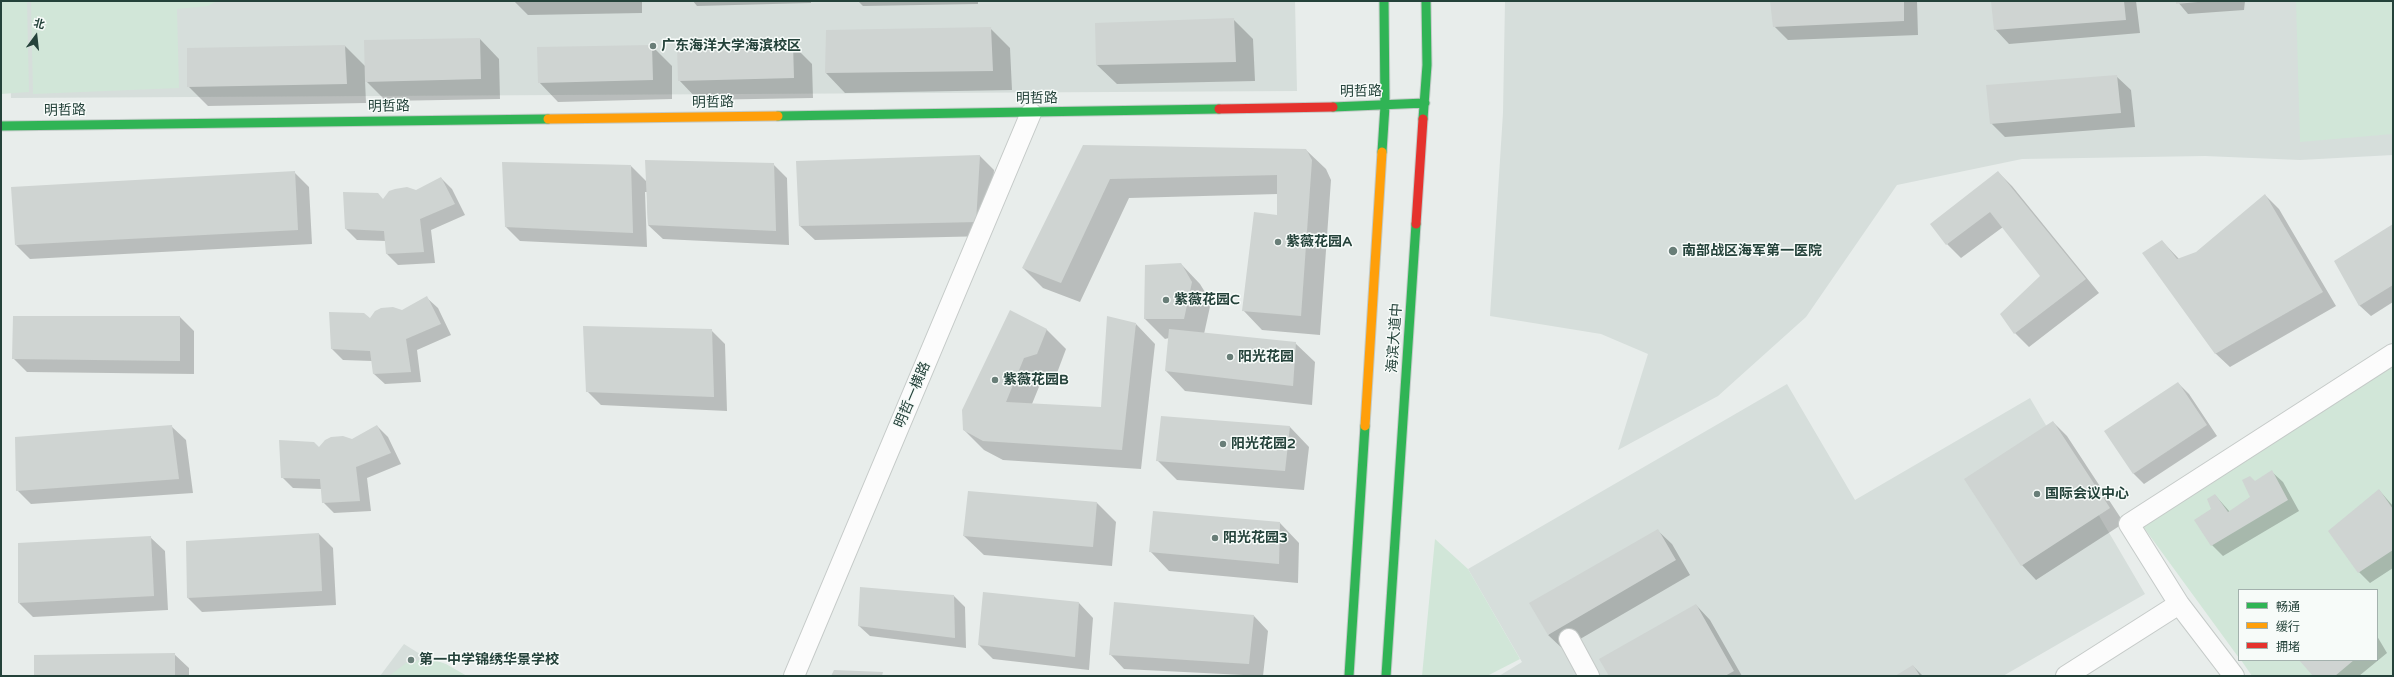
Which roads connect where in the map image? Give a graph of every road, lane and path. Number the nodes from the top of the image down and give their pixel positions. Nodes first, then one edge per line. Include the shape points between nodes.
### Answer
1 (1384, 1) edge
2 (1426, 1) edge
3 (1425, 103) junction
4 (1384, 106) junction
5 (1031, 113) junction
6 (1, 126) edge
7 (2393, 354) edge
8 (2179, 604) junction
9 (1569, 639) dead end
10 (794, 676) edge
11 (1349, 676) edge
12 (1386, 676) edge
13 (1589, 676) edge
14 (2066, 676) edge
15 (2234, 676) edge

1 - 4 street, 海滨大道中
2 - 3 street, 海滨大道中 via 1428,65
3 - 4 street, 明哲路
3 - 12 street, 海滨大道中
4 - 5 street, 明哲路
4 - 11 street, 海滨大道中
5 - 6 street, 明哲路
5 - 10 street, 明哲一横路
7 - 8 street via 2129,524
8 - 14 street
8 - 15 street
9 - 13 street

